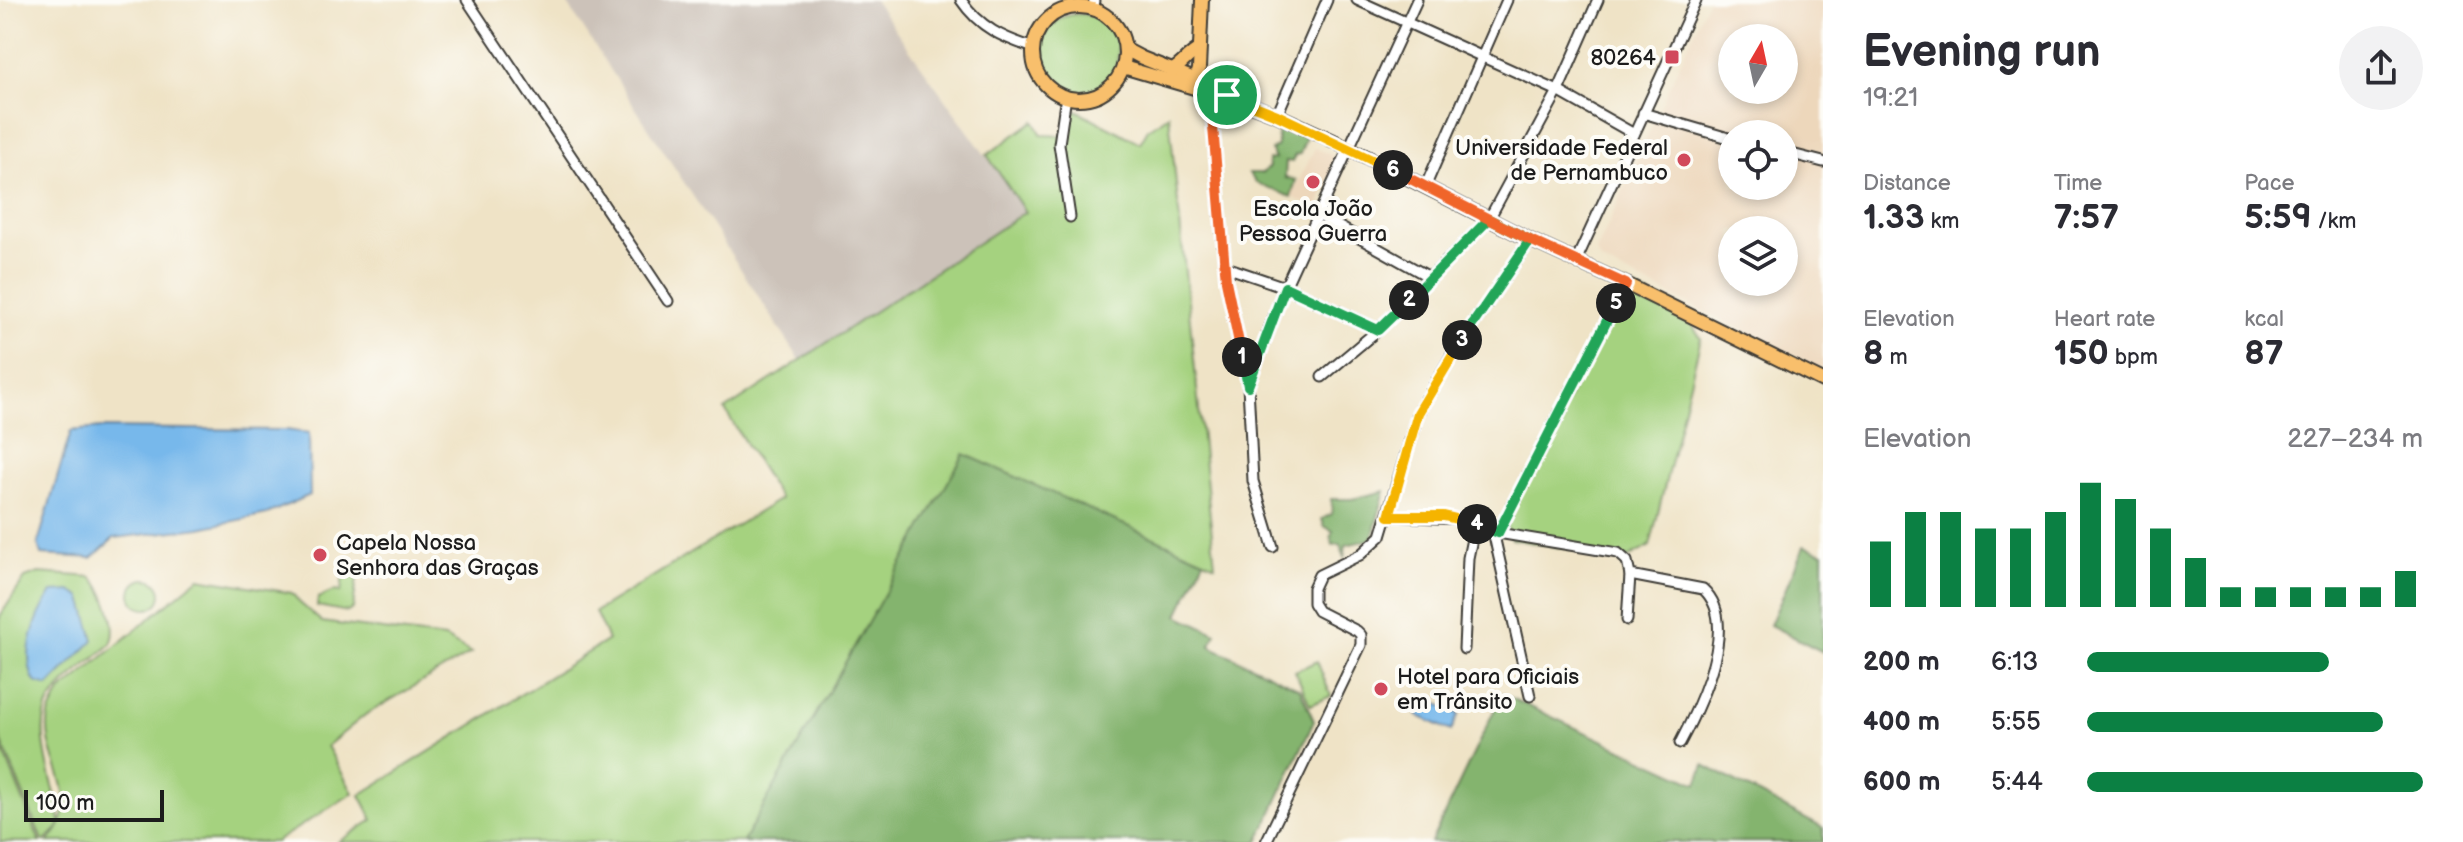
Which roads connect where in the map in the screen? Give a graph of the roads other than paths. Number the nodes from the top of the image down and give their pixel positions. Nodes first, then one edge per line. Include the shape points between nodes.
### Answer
1 (467, 0) edge
2 (961, 0) edge
3 (1202, 0) edge
4 (1327, 0) edge
5 (1357, 0) edge
6 (1417, 0) edge
7 (1507, 0) edge
8 (1598, 0) edge
9 (1696, 0) edge
10 (1094, 4) edge
11 (1407, 22) junction
12 (1034, 48) junction
13 (1125, 49) junction
14 (1199, 49) junction
15 (1483, 57) junction
16 (1123, 67) junction
17 (1173, 70) junction
18 (1196, 84) junction
19 (1215, 91) junction
20 (1558, 91) junction
21 (1066, 96) junction
22 (1643, 113) junction
23 (1277, 115) junction
24 (1634, 134) junction
25 (1718, 135) edge
26 (1347, 147) junction
27 (1798, 156) edge
28 (1823, 162) edge
29 (1426, 185) junction
30 (1318, 215) junction
31 (1070, 217) dead end
32 (1489, 219) junction
33 (1530, 240) junction
34 (1576, 261) junction
35 (1226, 267) junction
36 (1431, 278) junction
37 (1626, 284) junction
38 (1285, 287) junction
39 (668, 301) dead end
40 (1378, 330) junction
41 (1322, 377) dead end
42 (1823, 381) edge
43 (1248, 386) junction
44 (1389, 516) junction
45 (1475, 524) junction
46 (1496, 532) junction
47 (1273, 547) dead end
48 (1630, 575) junction
49 (1627, 620) dead end
50 (1464, 649) dead end
51 (1530, 696) dead end
52 (1680, 743) dead end
53 (1266, 842) edge

1 - 39 street
2 - 12 street via 999,37
3 - 14 main road
4 - 23 street
5 - 11 street
6 - 11 street
7 - 15 street
8 - 20 street
9 - 22 street
10 - 12 main road via 1051,17
10 - 13 main road via 1115,24
11 - 15 street
11 - 26 street
12 - 21 main road via 1043,81
13 - 16 main road
13 - 17 main road
14 - 17 main road
14 - 18 main road
15 - 20 street
15 - 29 street
16 - 18 main road
16 - 21 main road via 1101,93
17 - 18 main road
18 - 19 main road
19 - 23 main road
19 - 35 street via 1212,115
20 - 24 street
20 - 32 street
21 - 31 street via 1059,144
22 - 24 street
22 - 25 street
23 - 26 main road
24 - 34 street
26 - 29 main road
26 - 30 street
27 - 28 street
29 - 32 main road
30 - 36 street
30 - 38 street
32 - 33 main road
32 - 36 street
33 - 34 main road
33 - 44 street via 1424,400
34 - 37 main road
35 - 38 street
35 - 43 street
36 - 40 street
37 - 42 main road
37 - 46 street
38 - 40 street
38 - 43 street
40 - 41 street
43 - 47 street via 1253,481
44 - 45 street via 1444,516
44 - 53 street via 1376,543 1319,575 1313,588 1318,611 1357,631 1361,645
45 - 46 street
45 - 50 street
46 - 48 street via 1618,553 1627,561
46 - 51 street
48 - 49 street
48 - 52 street via 1693,585 1709,594 1714,605 1717,639 1708,686

